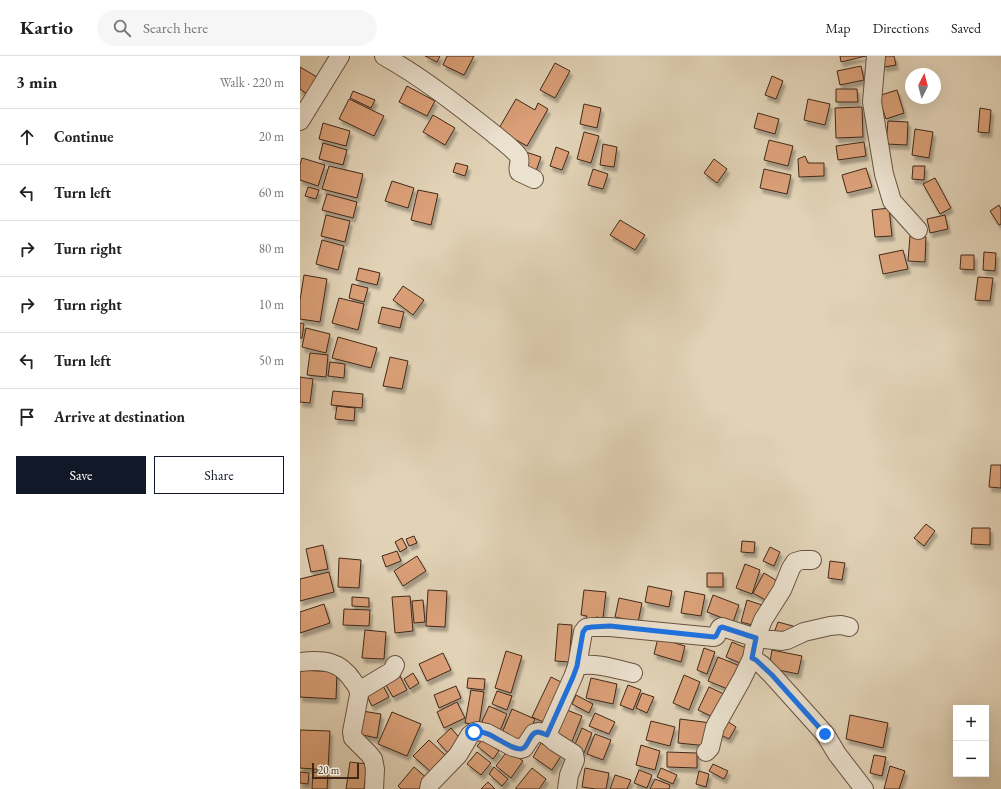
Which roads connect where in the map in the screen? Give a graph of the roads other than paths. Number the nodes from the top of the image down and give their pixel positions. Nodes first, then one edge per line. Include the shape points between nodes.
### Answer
1 (340, 56) edge
2 (384, 56) edge
3 (876, 56) edge
4 (300, 121) edge
5 (534, 179) dead end
6 (918, 230) dead end
7 (812, 560) dead end
8 (849, 627) dead end
9 (756, 638) junction
10 (752, 658) junction
11 (300, 662) edge
12 (395, 665) dead end
13 (577, 666) junction
14 (633, 673) dead end
15 (359, 691) junction
16 (547, 735) junction
17 (706, 752) dead end
18 (374, 789) edge
19 (429, 789) edge
20 (567, 789) edge
21 (864, 789) edge

1 - 4 street
2 - 5 street via 400,64 454,102 509,146 519,156 519,172
3 - 6 street via 872,102 884,174 892,201
7 - 9 street via 795,562
8 - 9 street via 830,626 804,632 782,641
9 - 10 street
9 - 13 street via 722,627 714,637 610,626 592,627 586,628 583,632
10 - 17 street via 716,727 710,748
10 - 21 street via 772,675 825,734
11 - 15 street via 330,662 337,665 350,676
12 - 15 street via 392,671
13 - 14 street via 600,666
13 - 16 street
15 - 18 street via 352,732 353,738 373,759
16 - 19 street via 539,732 534,734 521,749 512,747 487,733 474,732 458,755 430,784
16 - 20 street via 574,754 576,760 569,775

